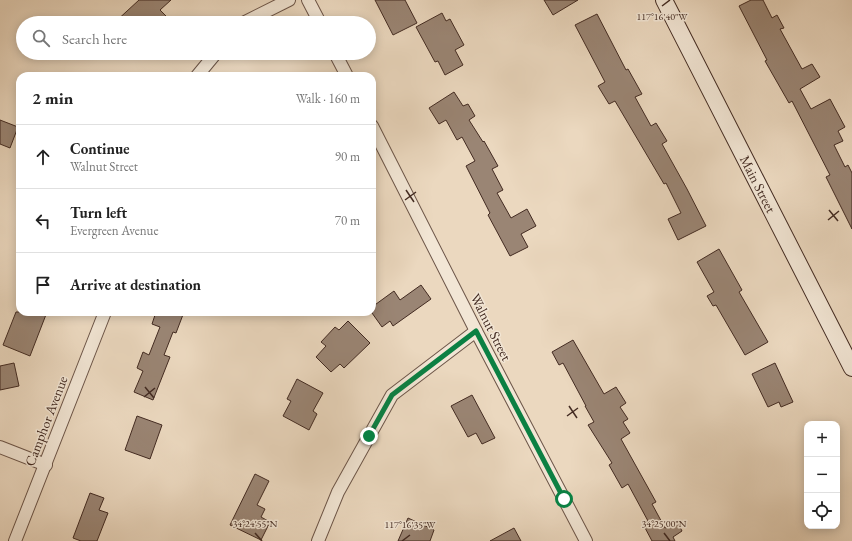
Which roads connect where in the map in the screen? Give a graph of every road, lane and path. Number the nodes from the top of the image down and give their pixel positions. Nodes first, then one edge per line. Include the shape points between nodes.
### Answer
1 (289, 0) edge
2 (308, 0) edge
3 (664, 0) edge
4 (257, 16) edge
5 (316, 16) edge
6 (211, 60) edge
7 (339, 60) edge
8 (201, 72) edge
9 (345, 72) edge
10 (376, 134) edge
11 (103, 316) edge
12 (476, 331) junction
13 (852, 368) edge
14 (0, 447) edge
15 (46, 465) junction
16 (15, 541) edge
17 (318, 541) edge
18 (586, 541) edge

1 - 4 street
2 - 5 street
3 - 13 main road, Main Street
6 - 8 street
7 - 9 street
10 - 12 street, Walnut Street
11 - 15 street, Camphor Avenue
12 - 17 street via 392,395 338,492
12 - 18 street, Walnut Street
14 - 15 street
15 - 16 street, Camphor Avenue

